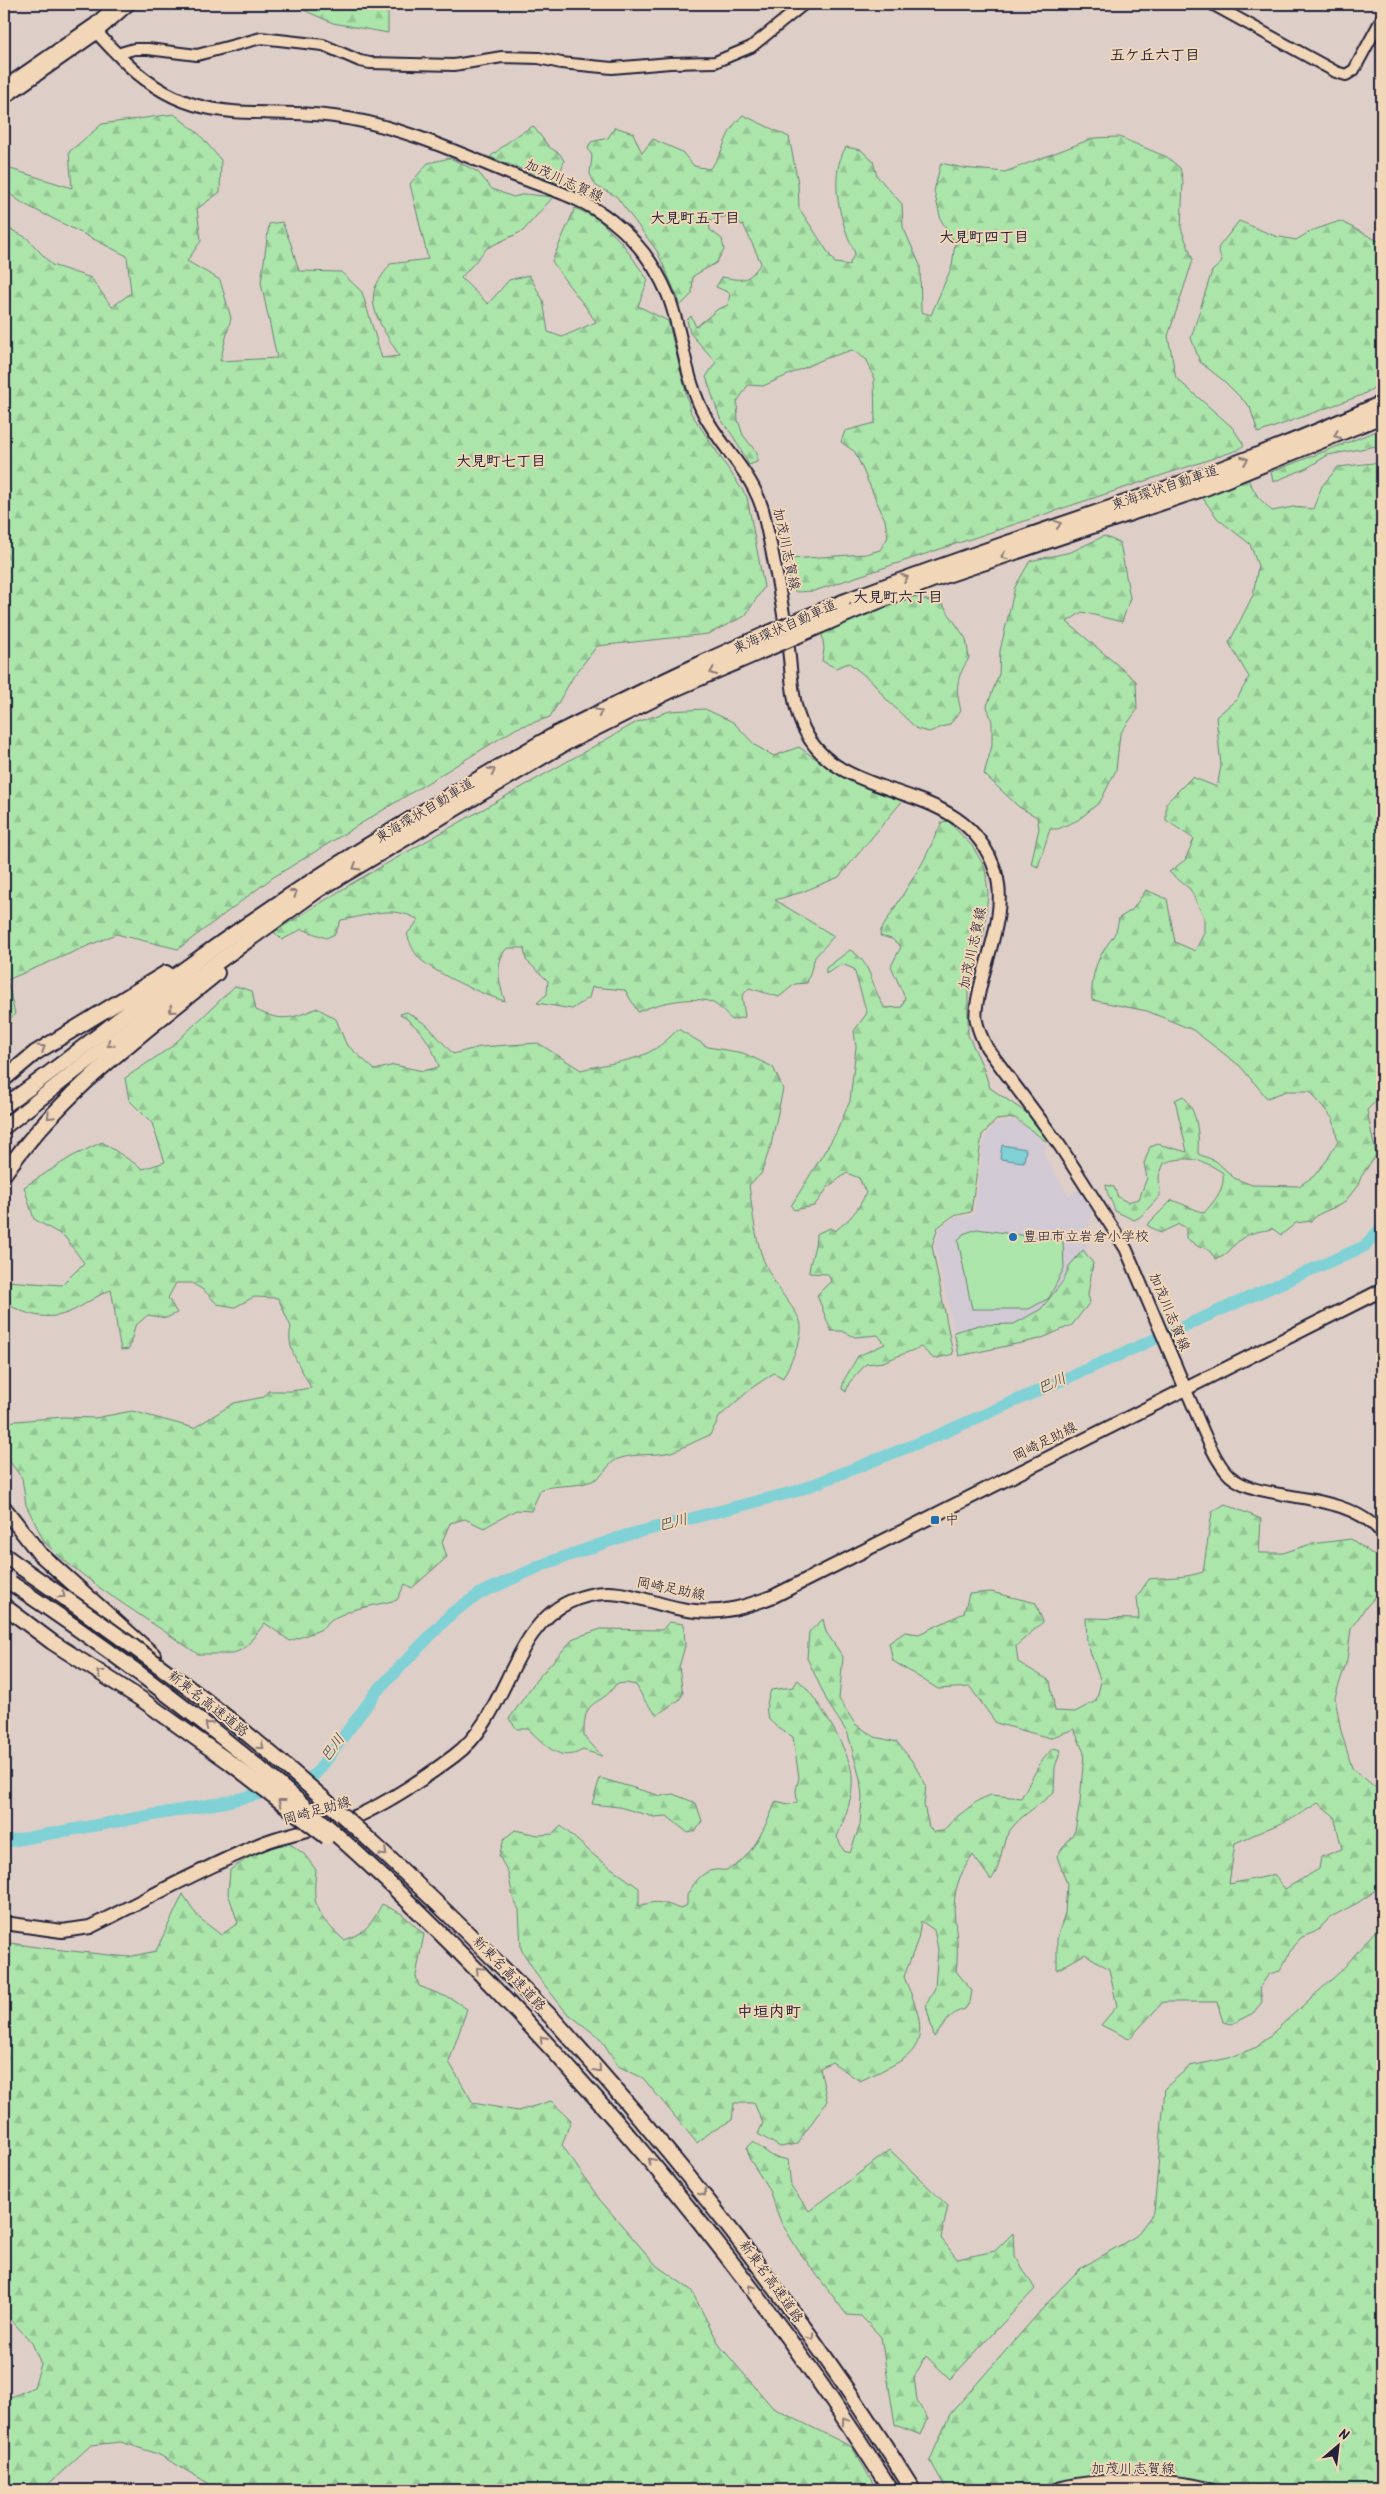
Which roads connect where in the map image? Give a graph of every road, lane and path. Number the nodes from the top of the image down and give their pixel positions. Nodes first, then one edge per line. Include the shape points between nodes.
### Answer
1 (116, 4) edge
2 (130, 4) edge
3 (804, 4) edge
4 (1212, 4) edge
5 (1382, 18) edge
6 (95, 30) junction
7 (117, 54) junction
8 (4, 87) edge
9 (4, 98) edge
10 (1382, 403) edge
11 (1382, 416) edge
12 (849, 607) junction
13 (560, 739) junction
14 (318, 890) junction
15 (254, 920) junction
16 (4, 1078) edge
17 (4, 1106) edge
18 (4, 1127) edge
19 (4, 1174) edge
20 (1382, 1290) edge
21 (1185, 1388) junction
22 (4, 1508) edge
23 (1382, 1534) edge
24 (4, 1555) edge
25 (7, 1581) edge
26 (4, 1606) edge
27 (206, 1702) junction
28 (390, 1884) junction
29 (4, 1923) edge
30 (891, 2490) edge
31 (913, 2490) edge
32 (1055, 2490) edge
33 (1211, 2490) edge

1 - 6 street
2 - 6 street
3 - 7 street via 751,47 715,62 612,68 539,58 502,57 454,65 370,63 323,45 261,38 197,55 141,49
4 - 5 street via 1346,75 1354,70
6 - 7 main road, 加茂川志賀線
6 - 8 main road
6 - 9 main road
7 - 21 main road, 加茂川志賀線 via 154,88 194,106 236,112 348,118 464,155 595,209 641,249 668,295 702,411 747,475 762,509 783,608 794,695 802,727 820,754 835,765 855,776 943,809 963,823 984,847 996,874 998,891 997,918 976,1009 979,1031 987,1048 1060,1146 1126,1249
12 -> 10 highway, 東海環状自動車道 via 1018,538 1238,463
11 -> 12 highway, 東海環状自動車道 via 1208,487
12 - 13 highway, 東海環状自動車道, bridge via 638,694
13 -> 14 highway, 東海環状自動車道
15 -> 13 highway, 東海環状自動車道 via 369,844
14 -> 18 highway via 169,997
14 -> 19 highway via 102,1067 38,1129
16 -> 15 highway via 35,1053 221,936
15 - 17 highway
20 - 21 main road, 岡崎足助線
21 - 23 street via 1216,1456 1236,1481 1349,1510 1368,1520
21 - 29 main road, 岡崎足助線 via 756,1603 721,1612 694,1611 617,1592 596,1594 567,1603 546,1617 527,1643 484,1726 470,1744 364,1813 263,1843 90,1928 62,1931
22 - 27 highway, bridge via 40,1553
24 -> 27 highway, 新東名高速道路, bridge
28 -> 25 highway, 新東名高速道路, bridge via 298,1799 194,1714 109,1650
28 -> 26 highway, bridge via 228,1761
27 -> 31 highway, 新東名高速道路, bridge via 366,1836 478,1942 554,2020 687,2174 758,2263
30 -> 28 highway, 新東名高速道路 via 808,2365 648,2157 513,2005
32 - 33 main road, 加茂川志賀線 via 1104,2482 1194,2484

